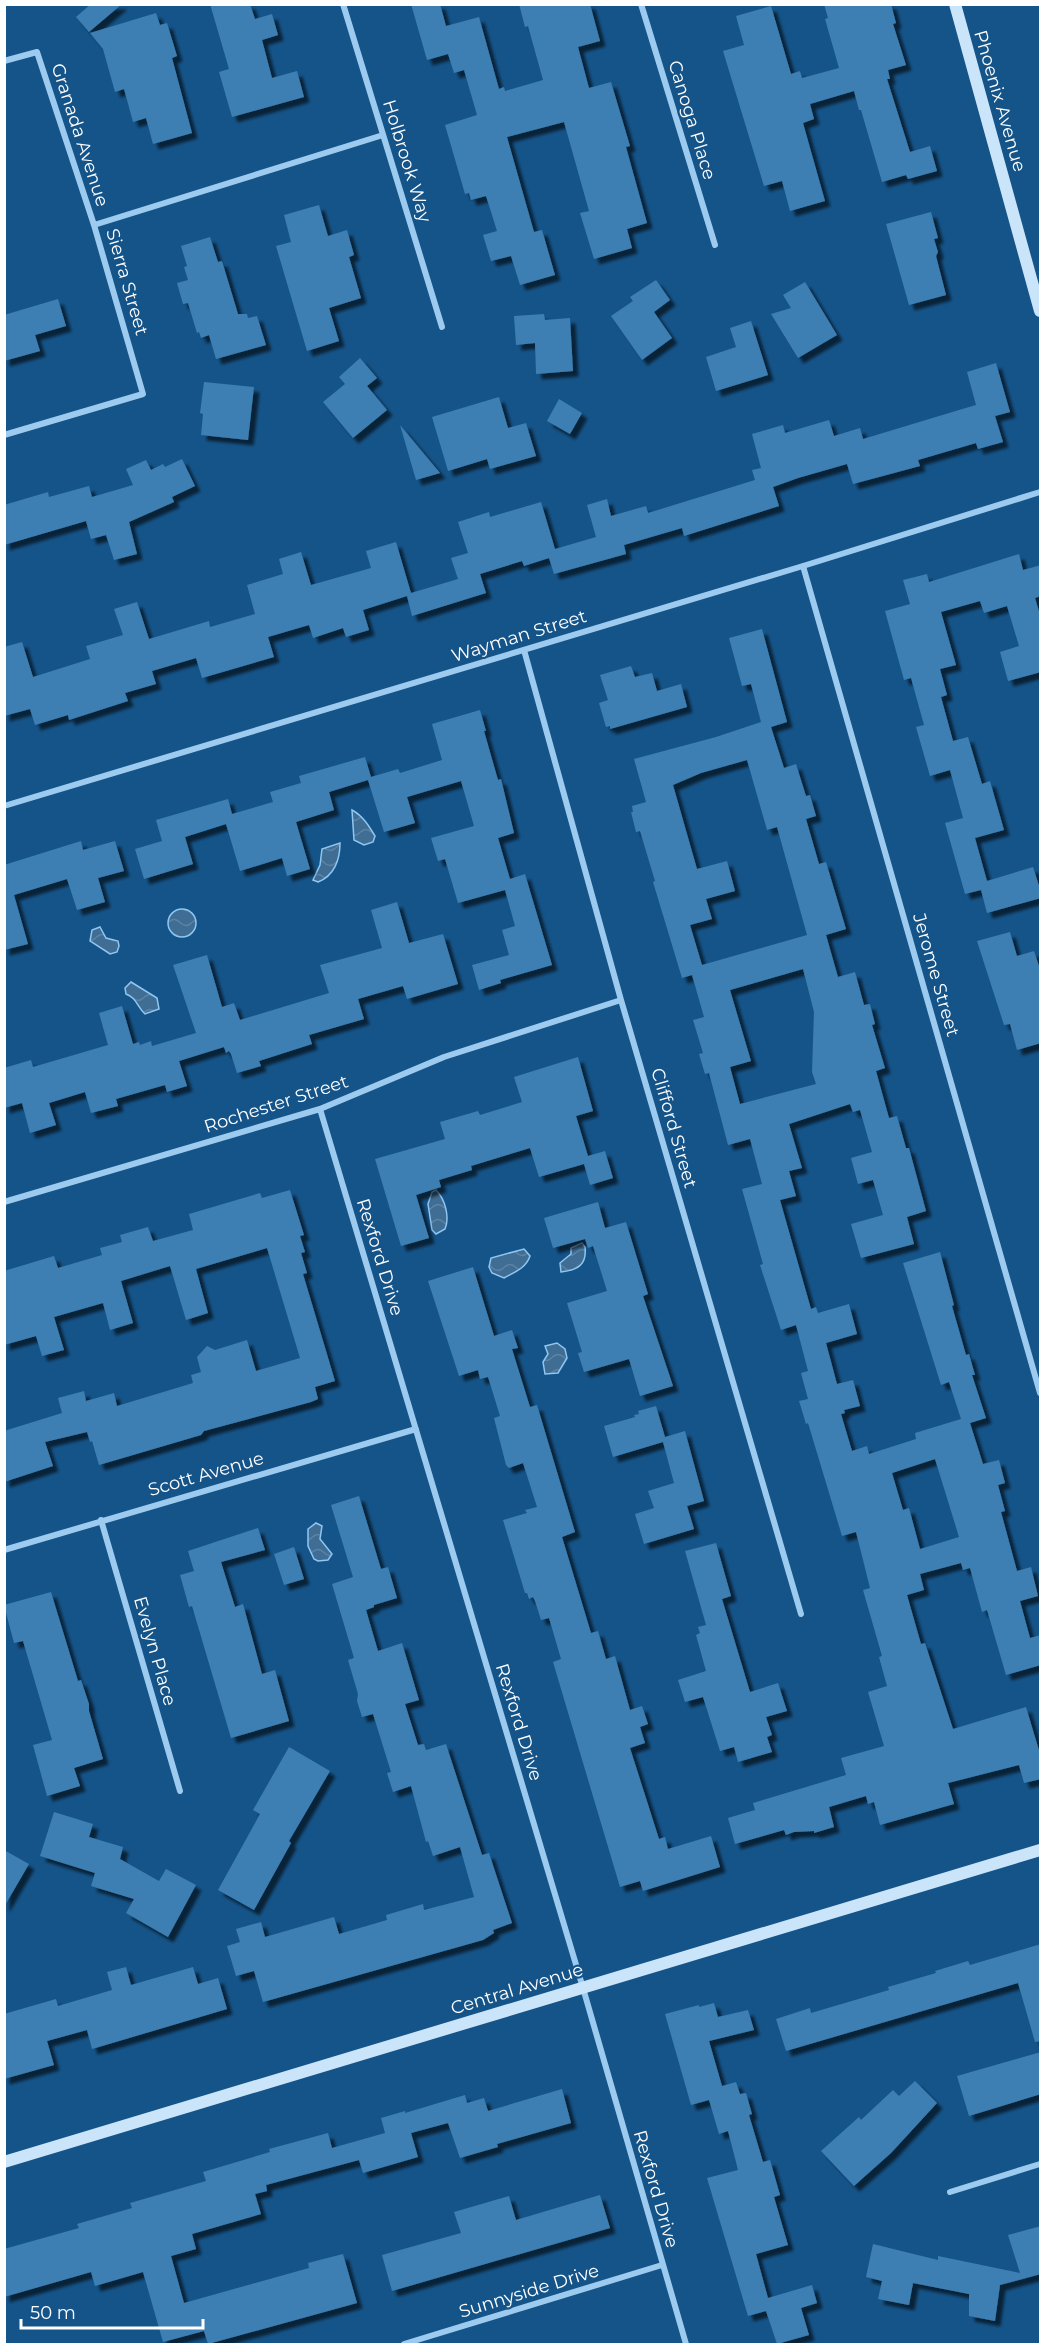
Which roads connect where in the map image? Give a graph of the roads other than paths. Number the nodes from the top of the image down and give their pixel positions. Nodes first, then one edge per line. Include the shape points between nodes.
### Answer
1 (343, 4) edge
2 (641, 4) edge
3 (955, 4) edge
4 (4, 61) edge
5 (383, 135) junction
6 (94, 225) junction
7 (715, 245) dead end
8 (1041, 311) edge
9 (442, 327) dead end
10 (4, 435) edge
11 (1041, 492) edge
12 (803, 566) junction
13 (524, 650) junction
14 (4, 806) edge
15 (621, 1000) junction
16 (320, 1109) junction
17 (4, 1202) edge
18 (1041, 1393) edge
19 (416, 1429) junction
20 (100, 1520) junction
21 (4, 1550) edge
22 (801, 1614) dead end
23 (180, 1791) dead end
24 (1041, 1850) edge
25 (583, 1988) junction
26 (4, 2162) edge
27 (1041, 2164) edge
28 (950, 2192) dead end
29 (662, 2265) junction
30 (404, 2344) edge
31 (686, 2344) edge

1 - 5 street, Holbrook Way
2 - 7 street, Canoga Place
3 - 8 main road, Phoenix Avenue
4 - 6 street, Granada Avenue via 37,52
5 - 6 street, Sierra Street
5 - 9 street, Holbrook Way
6 - 10 street, Sierra Street via 143,394
11 - 12 street, Wayman Street
12 - 13 street, Wayman Street
12 - 18 street, Jerome Street
13 - 14 street, Wayman Street
13 - 15 street, Clifford Street
15 - 16 street, Rochester Street via 444,1057
15 - 22 street, Clifford Street
16 - 17 street, Rochester Street
16 - 19 street, Rexford Drive
19 - 20 street, Scott Avenue
19 - 25 street, Rexford Drive
20 - 21 street, Scott Avenue
20 - 23 street, Evelyn Place
24 - 25 main road, Central Avenue
25 - 26 main road, Central Avenue
25 - 29 street, Rexford Drive
27 - 28 street
29 - 30 street, Sunnyside Drive
29 - 31 street, Rexford Drive

